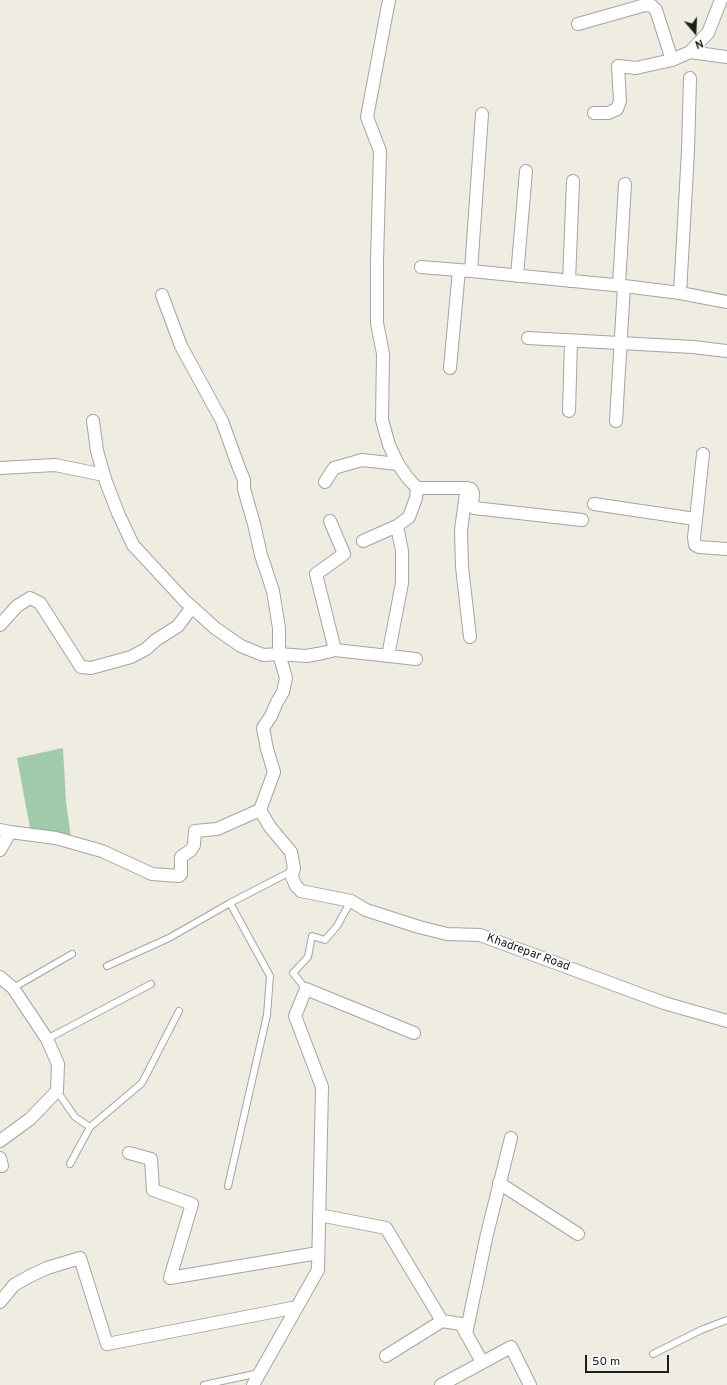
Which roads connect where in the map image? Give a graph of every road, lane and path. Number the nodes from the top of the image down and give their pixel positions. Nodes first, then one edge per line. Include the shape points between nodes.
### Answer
1 (389, 0) edge
2 (721, 0) edge
3 (578, 24) dead end
4 (690, 52) junction
5 (727, 57) edge
6 (672, 60) junction
7 (690, 78) dead end
8 (482, 114) dead end
9 (594, 114) dead end
10 (526, 171) dead end
11 (573, 181) dead end
12 (625, 184) dead end
13 (422, 267) dead end
14 (465, 270) junction
15 (517, 276) junction
16 (569, 281) junction
17 (622, 286) junction
18 (680, 293) junction
19 (162, 295) dead end
20 (727, 302) edge
21 (528, 338) dead end
22 (571, 342) junction
23 (621, 344) junction
24 (727, 351) edge
25 (450, 368) dead end
26 (569, 411) dead end
27 (93, 421) dead end
28 (616, 421) dead end
29 (703, 454) dead end
30 (398, 464) junction
31 (0, 468) edge
32 (104, 475) junction
33 (325, 482) dead end
34 (417, 488) junction
35 (466, 488) junction
36 (594, 504) dead end
37 (695, 519) junction
38 (582, 520) dead end
39 (330, 521) dead end
40 (397, 526) junction
41 (363, 541) dead end
42 (727, 549) edge
43 (192, 607) junction
44 (0, 625) edge
45 (470, 637) dead end
46 (335, 650) junction
47 (279, 654) junction
48 (388, 656) junction
49 (416, 659) dead end
50 (260, 810) junction
51 (5, 831) edge
52 (0, 850) edge
53 (292, 871) junction
54 (351, 901) junction
55 (230, 903) junction
56 (72, 954) dead end
57 (107, 966) dead end
58 (0, 977) edge
59 (151, 984) dead end
60 (13, 988) junction
61 (306, 989) junction
62 (179, 1011) dead end
63 (727, 1021) edge
64 (414, 1033) dead end
65 (47, 1039) junction
66 (57, 1091) junction
67 (90, 1127) junction
68 (511, 1138) dead end
69 (0, 1141) edge
70 (129, 1154) dead end
71 (70, 1164) dead end
72 (499, 1183) junction
73 (228, 1186) dead end
74 (319, 1215) junction
75 (578, 1234) dead end
76 (318, 1253) junction
77 (0, 1302) edge
78 (297, 1307) junction
79 (727, 1320) edge
80 (442, 1321) junction
81 (466, 1334) junction
82 (653, 1354) dead end
83 (386, 1356) dead end
84 (482, 1362) junction
85 (260, 1373) junction
86 (204, 1385) edge
87 (253, 1385) edge
88 (441, 1385) edge
89 (530, 1385) edge

1 - 30 street via 367,117 380,150 377,322 383,354 382,420
2 - 4 street via 708,33
3 - 6 street via 645,5 652,6 656,10
4 - 5 street
4 - 6 street
6 - 9 street via 636,68 618,66 620,101 616,109 608,113
7 - 18 street
8 - 14 street
10 - 15 street
11 - 16 street
12 - 17 street
13 - 14 street
14 - 15 street
14 - 25 street
15 - 16 street
16 - 17 street
17 - 18 street
17 - 23 street
18 - 20 street
19 - 47 street via 180,346 222,421 244,480 261,555 273,591 279,628
21 - 22 street
22 - 23 street
22 - 26 street
23 - 24 street
23 - 28 street
27 - 32 street via 97,451
29 - 37 street
30 - 33 street via 362,460 334,468
30 - 34 street
31 - 32 street via 55,464
32 - 43 street via 133,545
34 - 35 street
34 - 40 street via 409,517
35 - 38 street via 471,489 473,493 474,508
35 - 45 street via 461,530 462,568
36 - 37 street
37 - 42 street via 695,544 699,547
39 - 46 street via 344,554 316,574
40 - 41 street
40 - 48 street via 402,551 402,583
43 - 44 street via 178,626 146,649 132,657 91,668 81,667 40,603 30,598 17,606
43 - 47 street via 215,628 241,646 263,655
46 - 47 street via 306,656
46 - 48 street
47 - 50 street via 286,678 283,692 263,728 274,772
48 - 49 street
50 - 51 street via 217,829 195,831 194,845 181,857 181,874 178,876 152,874 102,851 56,838
50 - 53 street, Khadrepar Road via 270,827 291,852 294,868
51 - 52 street
53 - 54 street, Khadrepar Road via 296,886 301,891
53 - 55 lane
54 - 61 lane via 337,926 325,940 312,936 308,957 293,973
54 - 63 street, Khadrepar Road via 366,910 419,927 447,934 480,935 664,1003
55 - 57 lane via 169,938
55 - 73 lane via 270,976 267,1015
56 - 60 lane
58 - 60 street
59 - 65 lane
60 - 65 street
61 - 64 street
61 - 74 street via 295,1016 322,1087
62 - 67 lane via 142,1083
65 - 66 street via 58,1064
66 - 67 lane via 75,1117
66 - 69 street via 30,1120
67 - 71 lane
68 - 72 street
70 - 76 street via 151,1159 152,1190 192,1204 170,1278
72 - 75 street
72 - 81 street
74 - 76 street
74 - 80 street via 386,1228
76 - 78 street via 318,1270
77 - 78 street via 14,1285 30,1276 80,1258 107,1344
78 - 85 street
79 - 82 lane
80 - 81 street via 461,1324
80 - 83 street
81 - 84 street
84 - 88 street
84 - 89 street via 511,1347
85 - 86 lane
85 - 87 street

